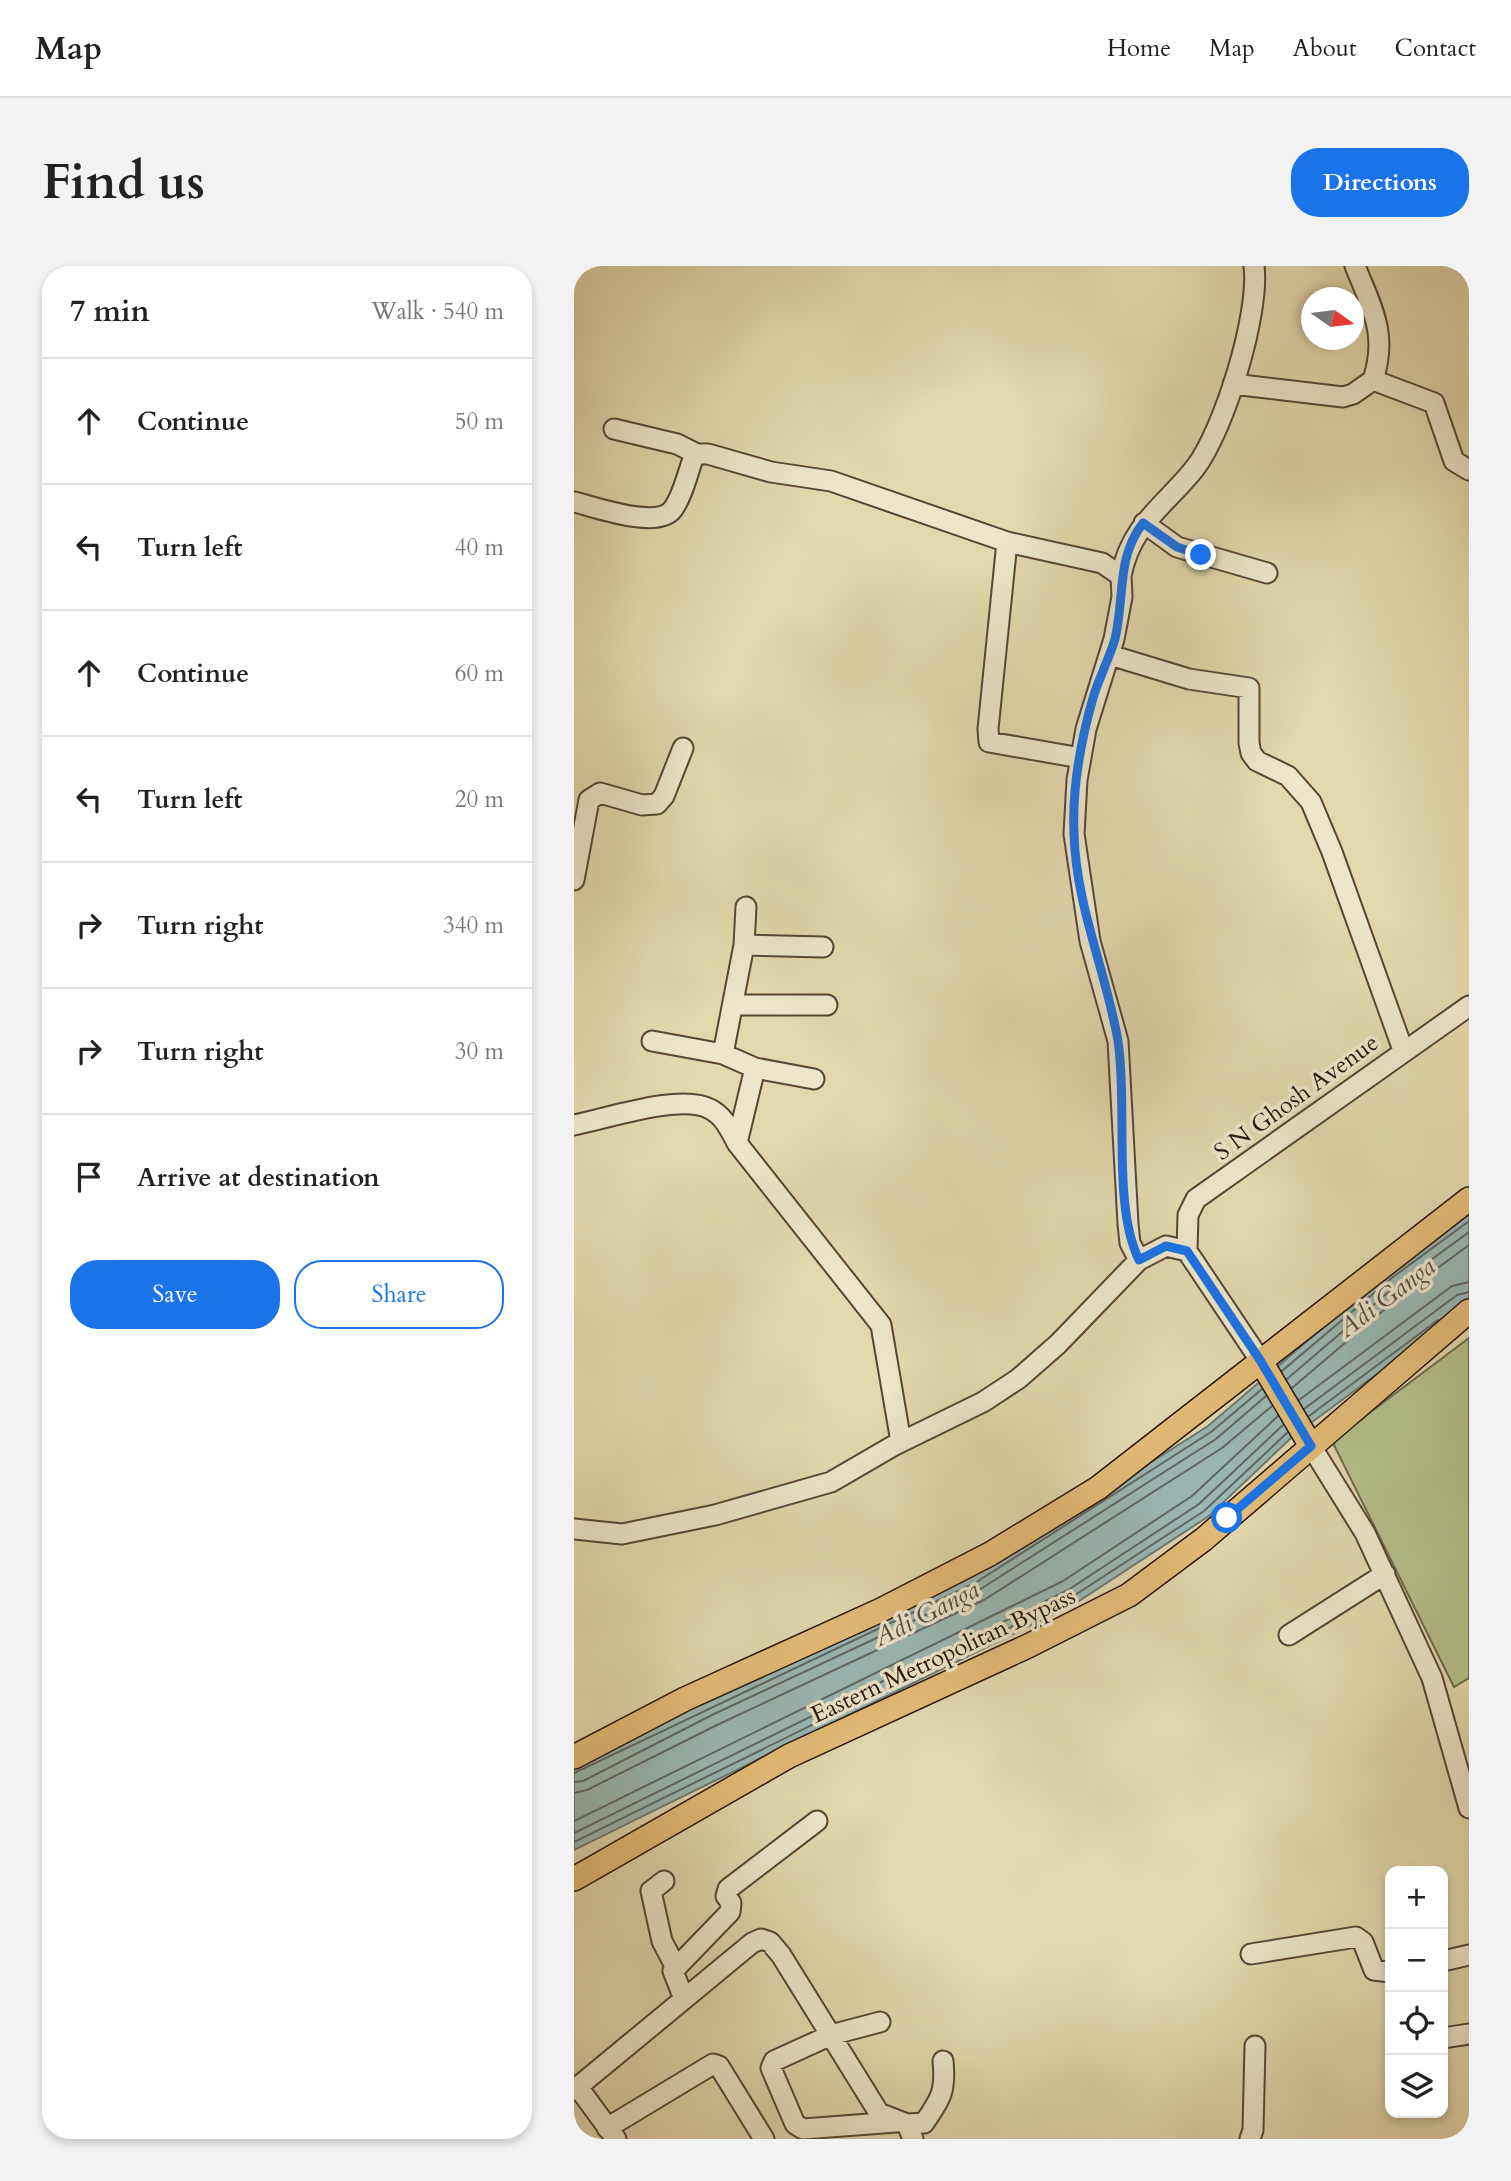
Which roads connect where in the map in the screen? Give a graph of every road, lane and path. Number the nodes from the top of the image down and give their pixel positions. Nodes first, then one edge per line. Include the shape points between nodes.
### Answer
1 (1254, 266) edge
2 (1354, 266) edge
3 (1373, 380) junction
4 (1233, 384) junction
5 (614, 429) dead end
6 (698, 454) junction
7 (1469, 470) edge
8 (574, 502) edge
9 (1143, 523) junction
10 (1007, 542) junction
11 (1267, 573) dead end
12 (1121, 576) junction
13 (1110, 655) junction
14 (682, 748) dead end
15 (1081, 758) junction
16 (574, 880) edge
17 (746, 907) dead end
18 (744, 945) junction
19 (823, 947) dead end
20 (735, 1005) junction
21 (827, 1005) dead end
22 (1469, 1006) edge
23 (652, 1041) dead end
24 (1403, 1050) junction
25 (723, 1054) junction
26 (755, 1068) junction
27 (814, 1079) dead end
28 (574, 1125) edge
29 (737, 1143) junction
30 (1469, 1199) edge
31 (1187, 1251) junction
32 (1139, 1260) junction
33 (1469, 1311) edge
34 (1260, 1360) junction
35 (901, 1442) junction
36 (1311, 1446) junction
37 (574, 1529) edge
38 (1385, 1574) junction
39 (1289, 1635) dead end
40 (574, 1756) edge
41 (1469, 1807) edge
42 (817, 1821) dead end
43 (574, 1879) edge
44 (664, 1881) dead end
45 (1251, 1954) dead end
46 (1469, 1955) edge
47 (1448, 1960) edge
48 (675, 1966) junction
49 (1385, 1971) edge
50 (684, 1999) junction
51 (880, 2022) dead end
52 (1469, 2034) edge
53 (831, 2035) junction
54 (1448, 2037) edge
55 (1255, 2046) dead end
56 (943, 2061) dead end
57 (576, 2088) edge
58 (906, 2128) edge
59 (611, 2133) edge
60 (764, 2139) edge
61 (1250, 2139) edge

1 - 4 street via 1253,306
2 - 3 street via 1381,339
3 - 4 street via 1343,397
3 - 7 street via 1434,403 1454,461
4 - 9 street via 1196,466
5 - 6 street via 677,444
6 - 8 street via 671,512 661,518
6 - 10 street via 831,481
9 - 11 street via 1177,547
9 - 12 street via 1128,547
10 - 12 street via 1102,563
10 - 15 street via 989,742
12 - 13 street via 1120,614
13 - 15 street via 1093,700
13 - 24 street via 1189,679 1249,688 1251,753 1257,761 1288,776 1311,802
14 - 16 street via 657,804 642,805 600,793 589,800
15 - 32 street via 1074,834 1090,941 1118,1041 1128,1224 1130,1243
17 - 18 street
18 - 19 street
18 - 20 street
20 - 21 street
20 - 25 street
22 - 24 street, S N Ghosh Avenue
23 - 25 street
24 - 31 street, S N Ghosh Avenue via 1196,1199 1188,1215
25 - 26 street
26 - 27 street
26 - 29 street
28 - 29 street via 691,1104 710,1108 724,1120
29 - 35 street via 881,1325
30 - 34 main road
31 - 32 street via 1166,1246
31 - 34 street
32 - 35 street via 1058,1345 1018,1379 983,1402
33 - 36 main road, Eastern Metropolitan Bypass
34 - 36 main road
34 - 40 main road via 1098,1488 990,1554
35 - 37 street via 808,1490 622,1534
36 - 38 street
36 - 43 main road, Eastern Metropolitan Bypass via 1204,1539 1129,1595 1028,1647 789,1756
38 - 39 street
38 - 41 street via 1433,1678
42 - 48 street via 728,1889 730,1912
44 - 48 street via 651,1891 662,1941
45 - 49 street via 1356,1937 1363,1942 1374,1970
46 - 47 street
48 - 50 street via 673,1975
50 - 53 street via 761,1939 782,1955
50 - 57 street
51 - 53 street
52 - 54 street
53 - 58 street via 880,2113
53 - 58 street via 771,2068 795,2124 803,2129
55 - 61 street
56 - 58 street via 946,2085 938,2103 924,2123
57 - 59 street
59 - 60 street via 713,2064 719,2066

